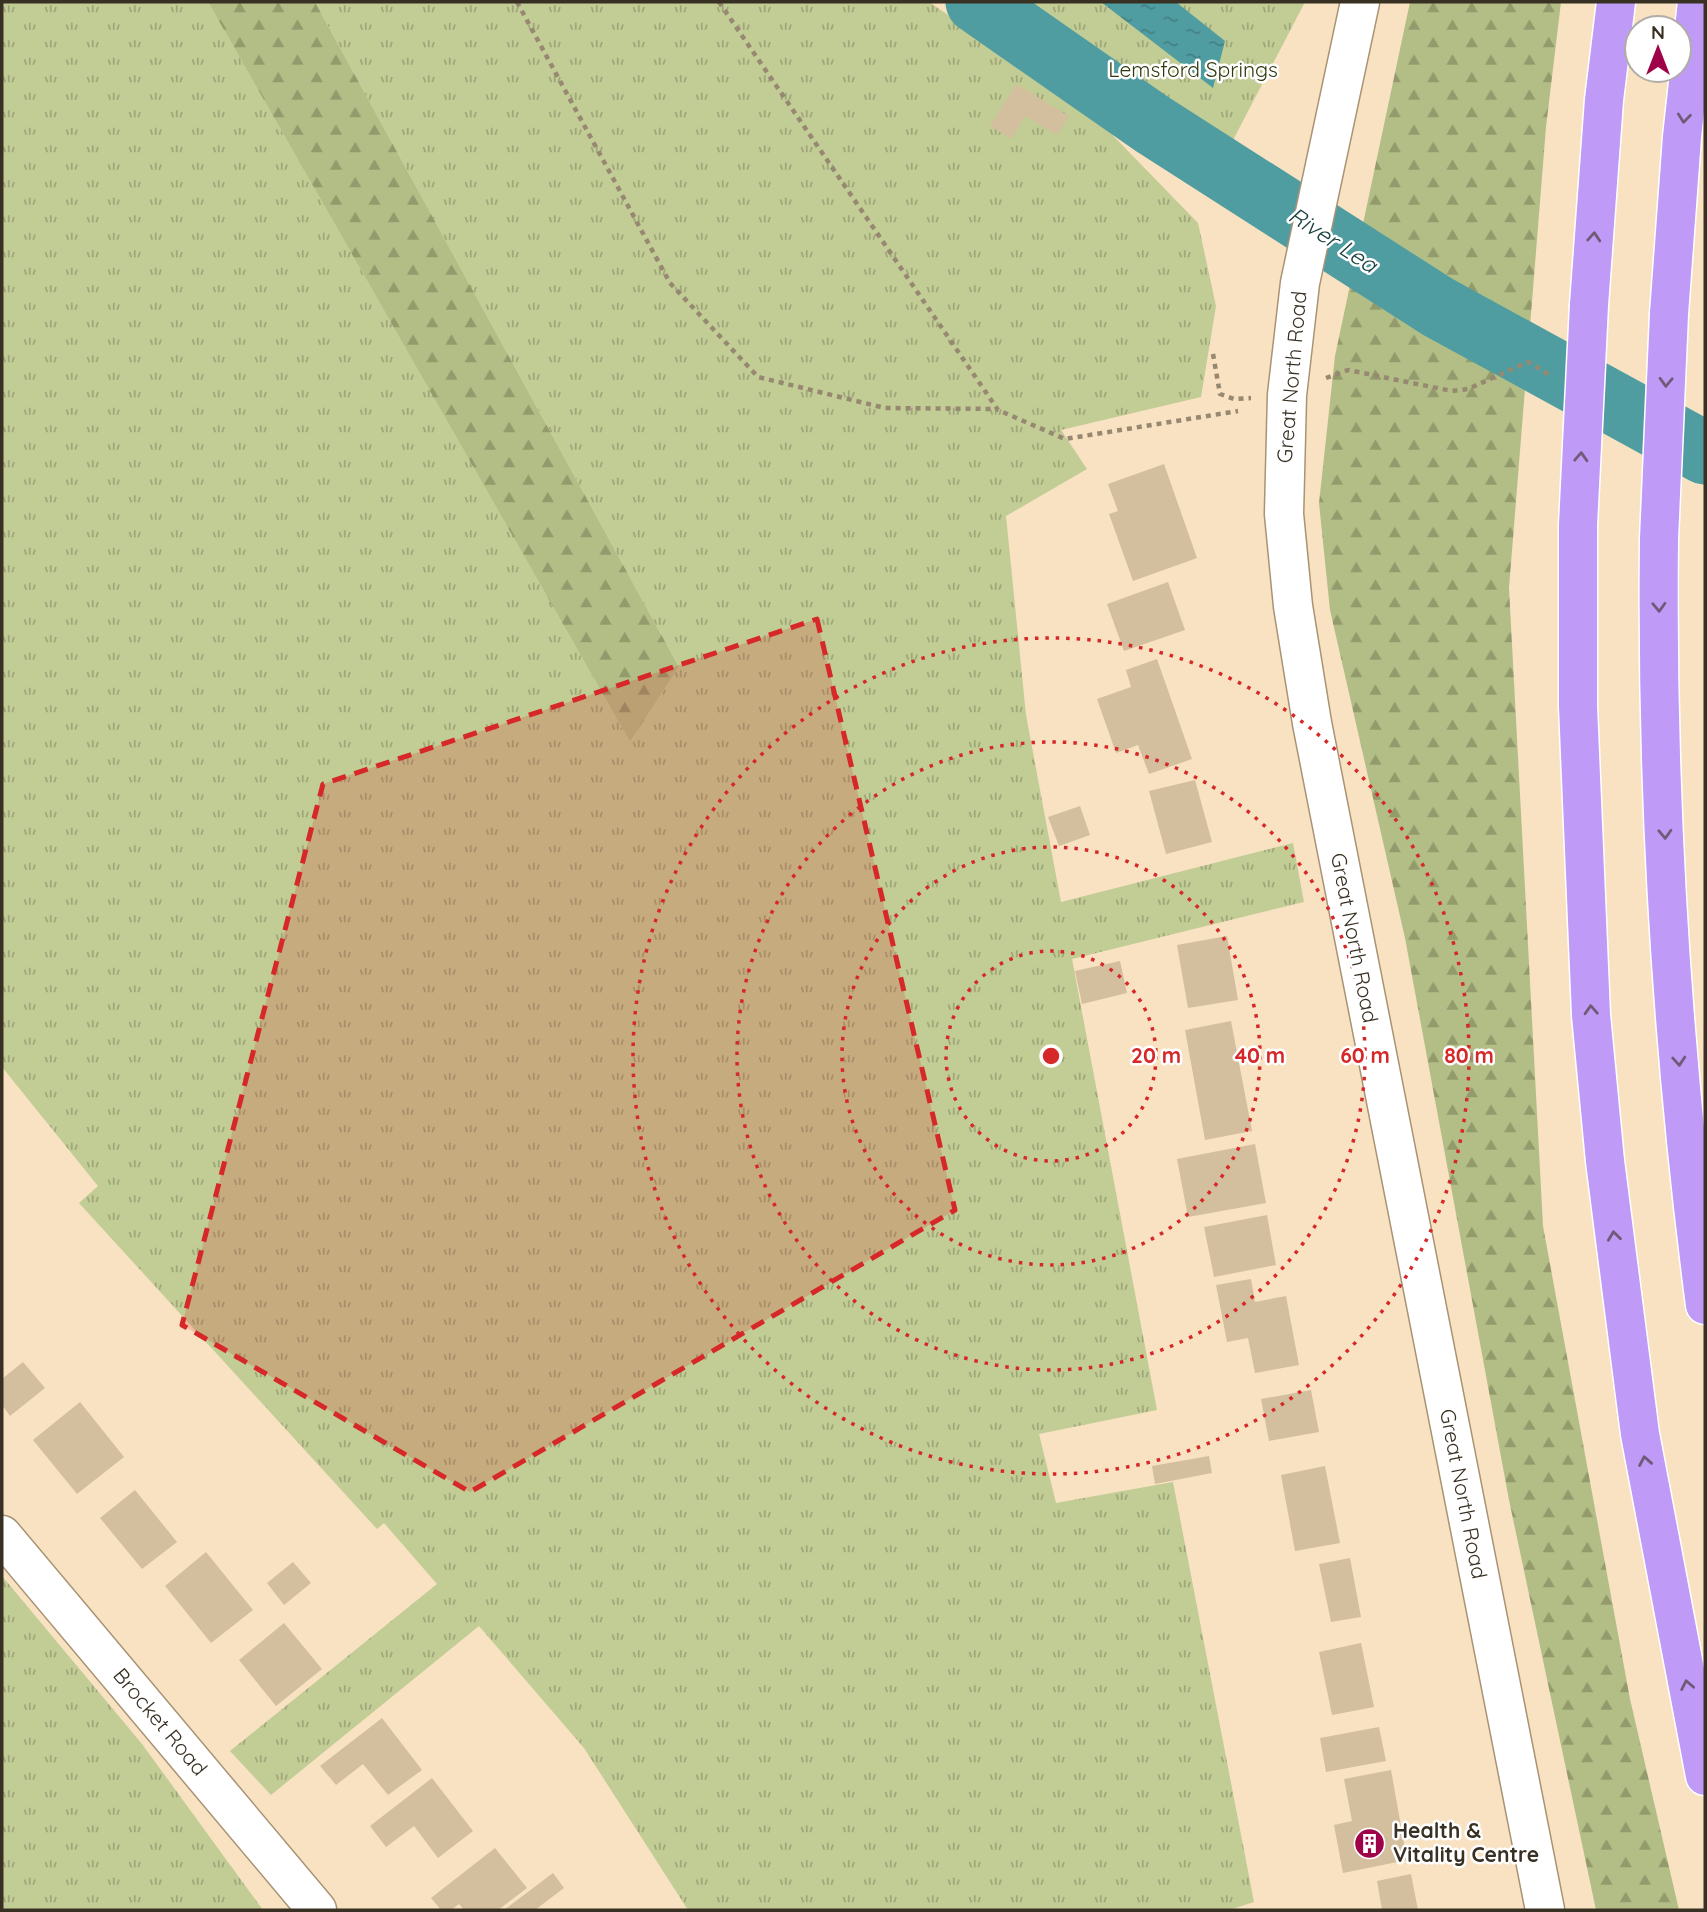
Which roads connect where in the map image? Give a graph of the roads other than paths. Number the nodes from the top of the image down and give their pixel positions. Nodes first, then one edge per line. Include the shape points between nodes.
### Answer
1 (1360, 2) edge
2 (1616, 2) edge
3 (1697, 2) edge
4 (1705, 1305) edge
5 (2, 1535) edge
6 (1705, 1776) edge
7 (317, 1910) edge
8 (1545, 1910) edge

1 - 8 main road, Great North Road via 1300,283 1301,389 1284,514 1312,723
6 -> 2 highway, bridge via 1640,1434 1591,1015 1579,733 1578,525 1589,305
3 -> 4 highway, bridge via 1668,314 1660,539 1667,884 1680,1089
5 - 7 main road, Brocket Road

